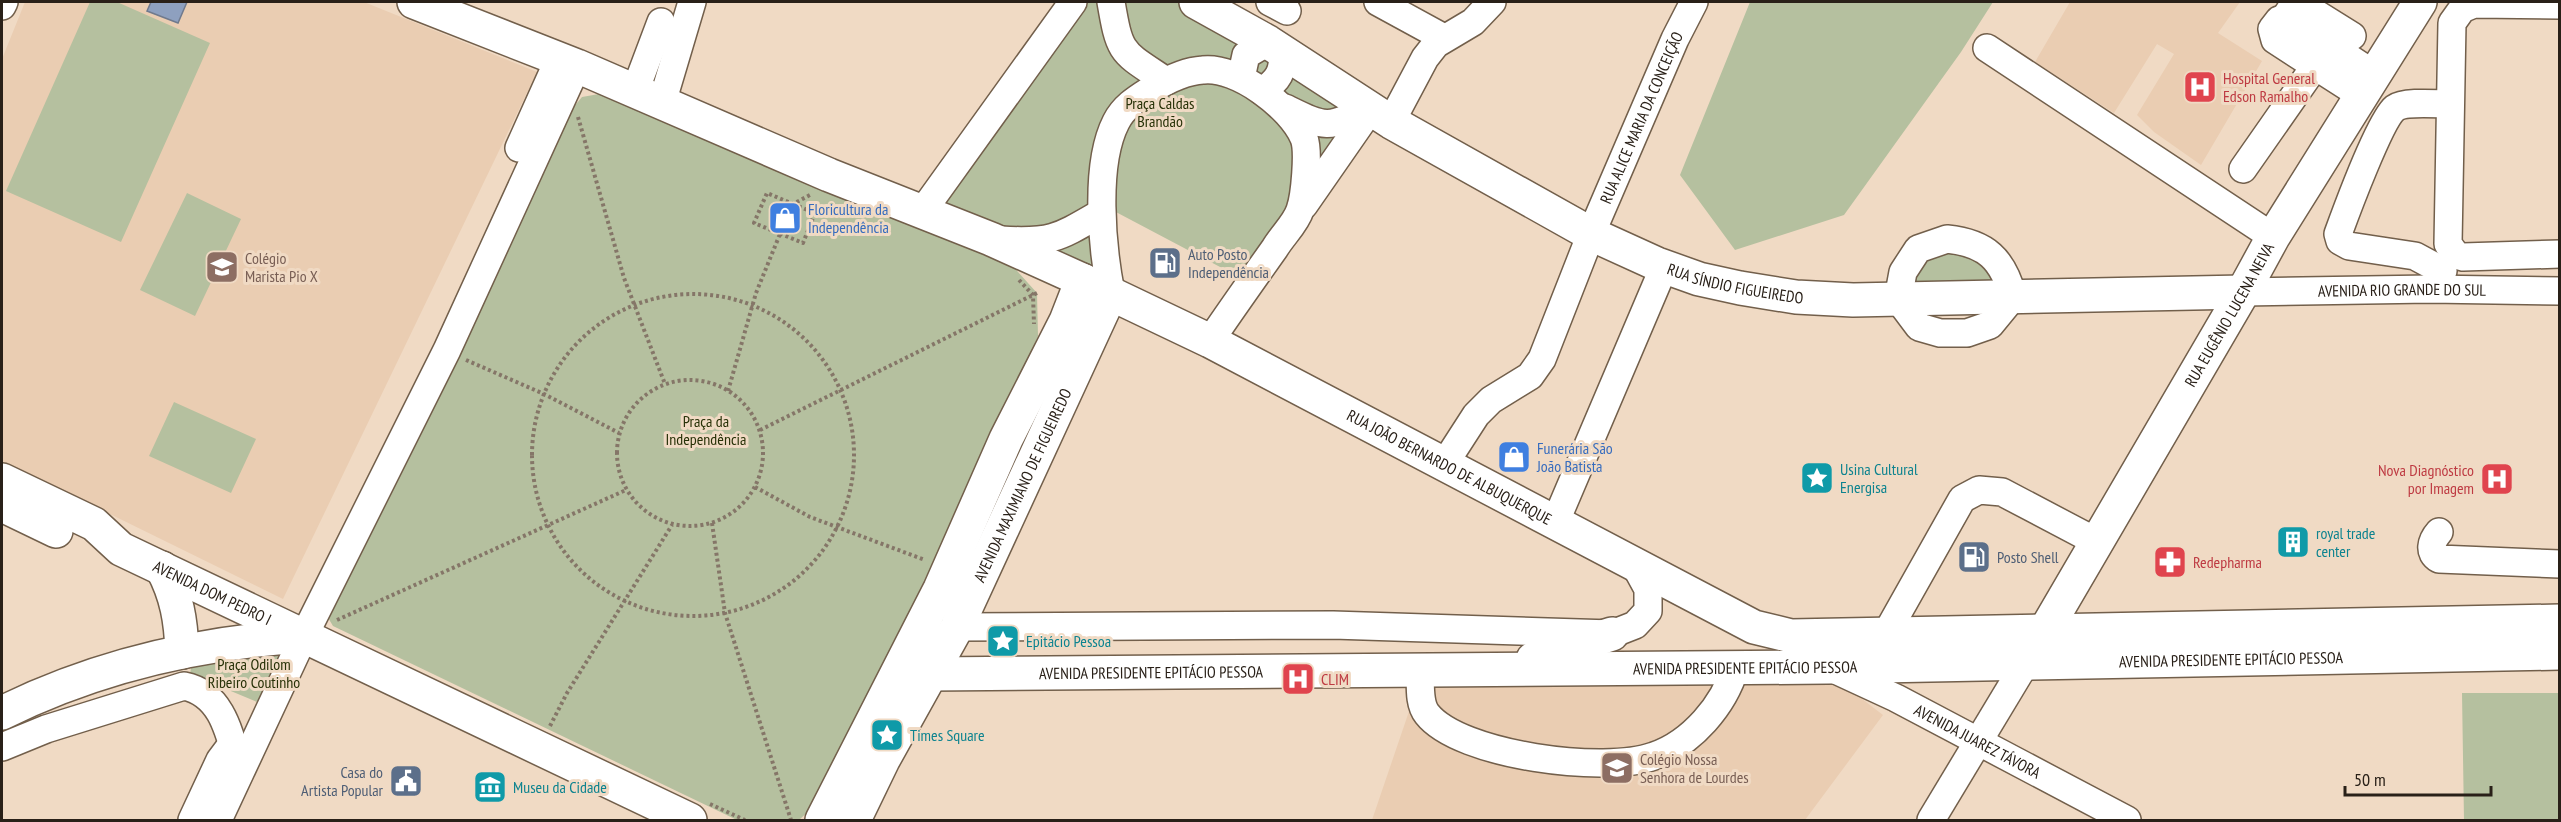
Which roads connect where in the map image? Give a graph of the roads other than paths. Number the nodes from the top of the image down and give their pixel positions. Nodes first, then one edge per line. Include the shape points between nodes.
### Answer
1 (4, 2) edge
2 (414, 2) edge
3 (692, 2) edge
4 (1073, 2) edge
5 (1110, 2) edge
6 (1196, 2) edge
7 (1378, 2) edge
8 (1492, 2) edge
9 (1694, 2) edge
10 (2420, 2) edge
11 (2559, 4) edge
12 (2, 6) edge
13 (2285, 18) junction
14 (661, 22) dead end
15 (2352, 36) dead end
16 (1444, 38) junction
17 (1276, 47) junction
18 (1987, 48) dead end
19 (568, 62) junction
20 (2315, 66) junction
21 (1166, 81) junction
22 (2369, 86) junction
23 (1260, 91) junction
24 (649, 97) junction
25 (2450, 104) junction
26 (1376, 113) junction
27 (2243, 169) dead end
28 (1300, 211) junction
29 (922, 212) junction
30 (1101, 213) junction
31 (1591, 234) junction
32 (2272, 237) junction
33 (991, 239) junction
34 (2559, 254) edge
35 (2443, 272) junction
36 (1661, 274) junction
37 (1082, 280) junction
38 (2559, 291) edge
39 (2243, 292) junction
40 (1111, 293) junction
41 (2013, 297) junction
42 (1898, 299) junction
43 (1210, 341) junction
44 (1445, 463) junction
45 (2, 480) edge
46 (2, 505) edge
47 (1554, 523) junction
48 (2439, 532) dead end
49 (2097, 542) junction
50 (121, 549) junction
51 (2559, 564) edge
52 (1636, 567) junction
53 (162, 568) junction
54 (2559, 621) edge
55 (957, 627) junction
56 (2045, 631) junction
57 (298, 632) junction
58 (1612, 634) junction
59 (1886, 634) junction
60 (1791, 636) joint
61 (182, 652) junction
62 (2559, 653) edge
63 (2025, 663) junction
64 (1828, 667) junction
65 (1735, 668) junction
66 (1420, 670) junction
67 (1497, 670) junction
68 (929, 674) junction
69 (184, 686) junction
70 (2, 714) edge
71 (1979, 742) junction
72 (232, 744) junction
73 (2, 747) edge
74 (240, 771) junction
75 (192, 820) edge
76 (218, 820) edge
77 (690, 820) edge
78 (822, 820) edge
79 (854, 820) edge
80 (1931, 820) edge
81 (2127, 820) edge

1 - 12 street
2 - 19 main road
3 - 24 street
4 - 29 street
5 - 21 street via 1120,46 1129,57
6 - 17 main road
7 - 16 street
8 - 16 street via 1473,22
9 - 31 street, RUA ALICE MARIA DA CONCEIÇÃO
10 - 22 main road, RUA EUGÊNIO LUCENA NEIVA
11 - 25 street via 2474,4 2462,9 2452,23
13 - 15 street via 2292,6 2304,6
13 - 20 street via 2272,29 2272,38
13 - 22 street
14 - 24 street
16 - 26 street
17 - 23 street via 1281,74
17 - 23 street via 1246,55
17 - 26 main road
18 - 32 street
19 - 24 main road
19 - 57 street via 431,344
19 - 57 street via 447,350
20 - 22 street
20 - 27 street
21 - 23 street via 1202,70 1220,70
21 - 30 street via 1128,104 1116,122 1108,144
22 - 32 main road, RUA EUGÊNIO LUCENA NEIVA
23 - 26 street via 1313,121 1329,124
23 - 28 street via 1303,136 1307,156
24 - 29 main road
25 - 35 street via 2448,244
25 - 35 street via 2405,105 2395,109 2379,134 2338,234 2340,241 2349,246 2415,256
26 - 28 street
26 - 31 main road, RUA SÍNDIO FIGUEIREDO
28 - 43 street
29 - 33 main road
30 - 33 street via 1044,241
30 - 40 street
31 - 36 main road, RUA SÍNDIO FIGUEIREDO
31 - 44 street, RUA ALICE MARIA DA CONCEIÇÃO via 1542,359 1530,376 1491,400 1476,415
32 - 39 main road, RUA EUGÊNIO LUCENA NEIVA
33 - 37 main road
34 - 35 street via 2463,257
35 - 38 street, AVENIDA RIO GRANDE DO SUL
35 - 39 street, AVENIDA RIO GRANDE DO SUL
36 - 42 main road, RUA SÍNDIO FIGUEIREDO via 1796,297
36 - 47 street
37 - 40 main road
37 - 78 main road via 940,589
39 - 41 main road, RUA SÍNDIO FIGUEIREDO
39 - 49 main road, RUA EUGÊNIO LUCENA NEIVA
40 - 43 main road, RUA JOÃO BERNARDO DE ALBUQUERQUE
40 - 55 main road, AVENIDA MAXIMIANO DE FIGUEIREDO
41 - 42 main road, RUA SÍNDIO FIGUEIREDO
41 - 42 street via 2007,275 1986,250 1968,241 1947,239 1918,249 1903,272
43 - 44 main road, RUA JOÃO BERNARDO DE ALBUQUERQUE
44 - 47 main road, RUA JOÃO BERNARDO DE ALBUQUERQUE
45 - 50 main road, AVENIDA DOM PEDRO I via 94,524
46 - 50 main road, AVENIDA DOM PEDRO I via 85,544
47 - 52 main road, RUA JOÃO BERNARDO DE ALBUQUERQUE
48 - 51 street via 2432,551 2439,559
49 - 56 main road, RUA EUGÊNIO LUCENA NEIVA
49 - 59 street via 2002,492 1979,490 1962,499
50 - 53 main road, AVENIDA DOM PEDRO I
52 - 58 street via 1648,589 1648,611 1635,625
52 - 60 main road, RUA JOÃO BERNARDO DE ALBUQUERQUE via 1754,627
53 - 57 main road, AVENIDA DOM PEDRO I
53 - 61 main road via 178,606
54 - 56 main road, AVENIDA PRESIDENTE EPITÁCIO PESSOA
55 - 58 street via 1333,625
55 - 68 main road, AVENIDA MAXIMIANO DE FIGUEIREDO
56 - 59 main road, AVENIDA PRESIDENTE EPITÁCIO PESSOA
56 - 63 street
57 - 61 main road
57 - 74 street
57 - 77 main road
58 - 67 main road
59 - 60 main road, AVENIDA PRESIDENTE EPITÁCIO PESSOA
61 - 69 street
61 - 70 main road via 99,674 30,699
62 - 63 main road, AVENIDA PRESIDENTE EPITÁCIO PESSOA
63 - 64 main road, AVENIDA PRESIDENTE EPITÁCIO PESSOA
63 - 71 street
64 - 65 main road, AVENIDA PRESIDENTE EPITÁCIO PESSOA
64 - 71 street, AVENIDA JUAREZ TÁVORA
65 - 66 street via 1719,703 1700,726 1676,745 1654,756 1589,764 1508,752 1449,732 1426,713 1421,699
65 - 67 main road, AVENIDA PRESIDENTE EPITÁCIO PESSOA
66 - 67 main road, AVENIDA PRESIDENTE EPITÁCIO PESSOA
66 - 68 main road, AVENIDA PRESIDENTE EPITÁCIO PESSOA
68 - 79 main road
69 - 72 street via 201,691 218,706
69 - 73 street
71 - 80 street
71 - 81 street, AVENIDA JUAREZ TÁVORA
72 - 74 street
72 - 75 street via 220,760
74 - 76 street

